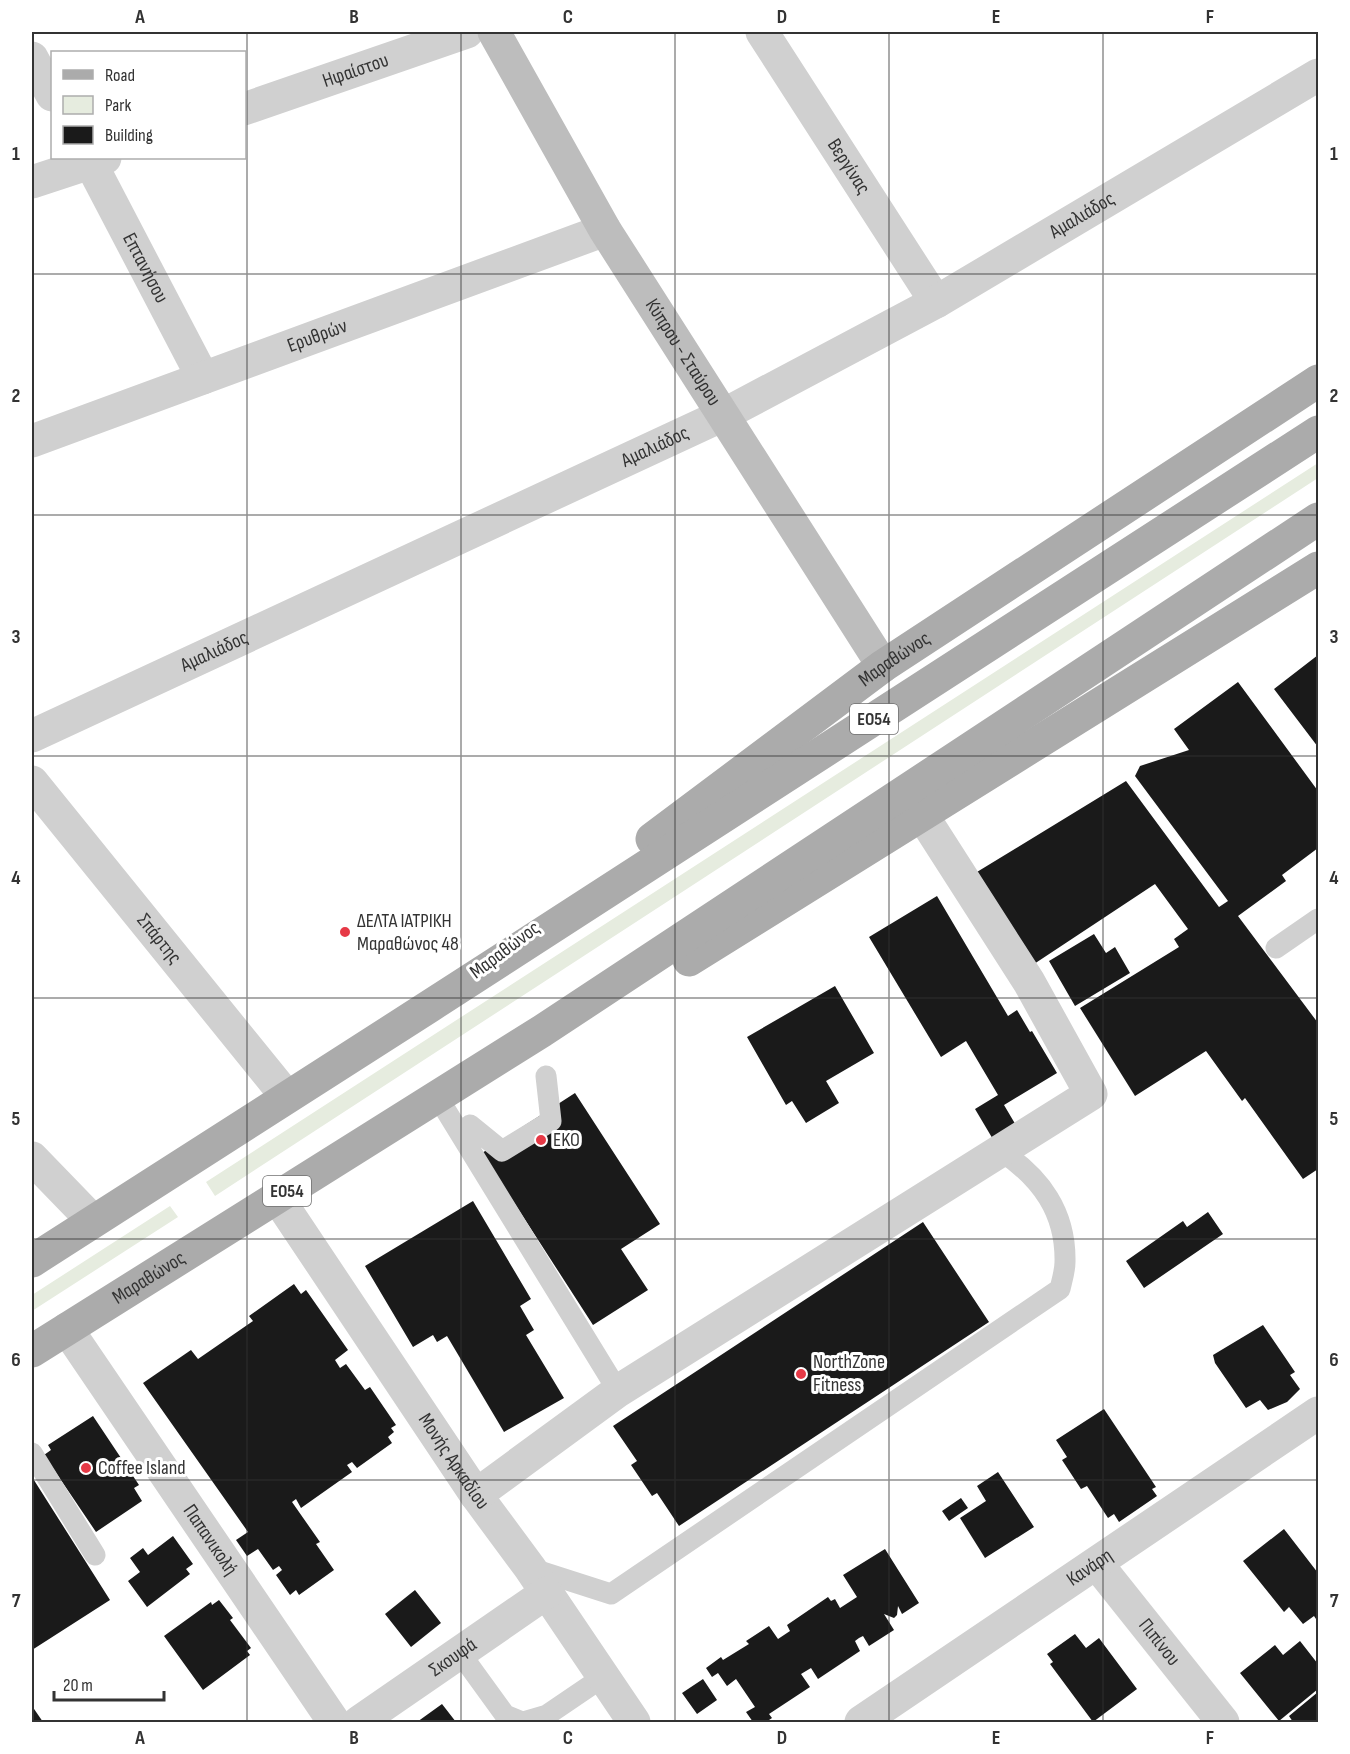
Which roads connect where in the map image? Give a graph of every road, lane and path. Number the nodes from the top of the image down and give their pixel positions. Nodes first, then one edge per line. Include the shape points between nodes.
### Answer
1 (467, 32) edge
2 (494, 32) edge
3 (762, 32) edge
4 (32, 58) edge
5 (1318, 75) edge
6 (51, 93) edge
7 (246, 108) edge
8 (95, 159) edge
9 (32, 182) edge
10 (605, 230) junction
11 (936, 303) junction
12 (203, 378) junction
13 (1318, 381) edge
14 (723, 415) junction
15 (1318, 432) edge
16 (32, 441) edge
17 (1318, 519) edge
18 (1318, 568) edge
19 (883, 666) junction
20 (32, 736) edge
21 (32, 782) edge
22 (922, 815) junction
23 (1318, 919) edge
24 (1276, 948) dead end
25 (430, 1006) junction
26 (542, 1031) junction
27 (546, 1076) dead end
28 (437, 1096) junction
29 (287, 1098) junction
30 (470, 1125) dead end
31 (1001, 1151) junction
32 (32, 1158) edge
33 (277, 1197) junction
34 (93, 1221) junction
35 (32, 1260) edge
36 (67, 1329) junction
37 (32, 1351) edge
38 (618, 1391) junction
39 (1318, 1413) edge
40 (32, 1453) edge
41 (476, 1495) junction
42 (95, 1555) dead end
43 (1097, 1564) junction
44 (538, 1580) junction
45 (460, 1653) junction
46 (603, 1677) junction
47 (334, 1722) edge
48 (360, 1722) edge
49 (523, 1722) edge
50 (634, 1722) edge
51 (861, 1722) edge
52 (1223, 1722) edge

1 - 7 street, Ηφαίστου
2 - 10 street, Κύπρου - Σταύρου
3 - 11 street, Βεργίνας
4 - 6 street
5 - 11 street, Αμαλιάδος
8 - 9 street
8 - 12 street, Επτανήσου
10 - 12 street, Ερυθρών
10 - 14 street, Κύπρου - Σταύρου
11 - 14 street, Αμαλιάδος
12 - 16 street, Ερυθρών
13 - 19 main road, Μαραθώνος / ΕΟ54
14 - 19 street, Κύπρου - Σταύρου
14 - 20 street, Αμαλιάδος
15 - 25 main road, Μαραθώνος / ΕΟ54
17 - 26 main road, Μαραθώνος / ΕΟ54
18 - 22 main road, Μαραθώνος / ΕΟ54
19 - 25 main road, Μαραθώνος / ΕΟ54
21 - 29 street, Σπάρτης
22 - 26 main road, Μαραθώνος / ΕΟ54 via 655,981
22 - 31 street via 1029,982 1091,1094
23 - 24 lane
25 - 29 main road, Μαραθώνος / ΕΟ54
26 - 28 main road, Μαραθώνος / ΕΟ54
27 - 30 lane via 551,1121 502,1151
28 - 33 main road, Μαραθώνος / ΕΟ54
28 - 38 lane
29 - 34 main road, Μαραθώνος / ΕΟ54
31 - 38 street
31 - 44 lane via 1031,1174 1053,1204 1064,1243 1060,1289 611,1594
32 - 34 street
33 - 36 main road, Μαραθώνος / ΕΟ54
33 - 41 street, Μονής Αρκαδίου
34 - 35 main road, Μαραθώνος / ΕΟ54
36 - 37 main road, Μαραθώνος / ΕΟ54
36 - 47 street, Παπανικολή
38 - 41 street
39 - 43 street, Κανάρη
40 - 42 lane
41 - 44 street, Μονής Αρκαδίου
43 - 51 street, Κανάρη
43 - 52 street, Πιπίνου
44 - 45 street, Σκουφά
44 - 46 street, Μονής Αρκαδίου
45 - 48 street, Σκουφά
45 - 49 lane via 505,1715
46 - 49 lane via 547,1715
46 - 50 street, Μονής Αρκαδίου

